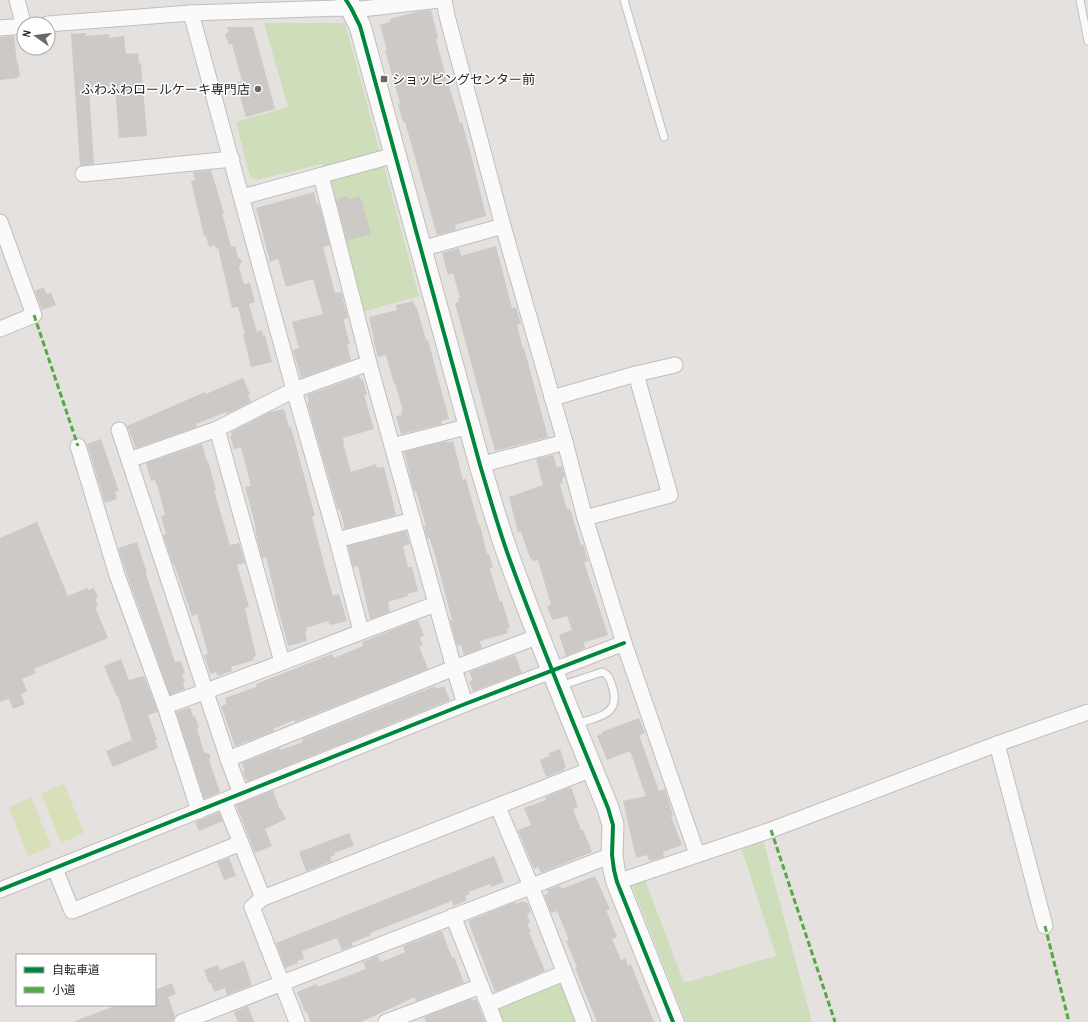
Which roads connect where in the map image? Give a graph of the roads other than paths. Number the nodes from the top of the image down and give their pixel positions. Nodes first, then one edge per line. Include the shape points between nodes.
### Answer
1 (17, 0) edge
2 (439, 0) edge
3 (444, 0) edge
4 (624, 0) edge
5 (1080, 0) edge
6 (348, 4) edge
7 (191, 13) junction
8 (21, 16) edge
9 (56, 23) edge
10 (16, 27) edge
11 (0, 28) edge
12 (1088, 41) edge
13 (664, 137) dead end
14 (395, 155) junction
15 (232, 159) junction
16 (83, 174) dead end
17 (321, 176) junction
18 (242, 197) junction
19 (0, 222) edge
20 (504, 226) junction
21 (421, 249) junction
22 (0, 330) edge
23 (369, 363) junction
24 (675, 365) dead end
25 (636, 374) junction
26 (294, 390) junction
27 (552, 398) junction
28 (470, 426) junction
29 (217, 429) junction
30 (119, 430) dead end
31 (565, 442) junction
32 (78, 446) dead end
33 (392, 446) junction
34 (129, 460) junction
35 (480, 465) junction
36 (585, 518) junction
37 (413, 520) junction
38 (337, 540) junction
39 (436, 604) junction
40 (361, 631) junction
41 (539, 636) junction
42 (624, 643) junction
43 (282, 662) junction
44 (454, 668) junction
45 (556, 678) junction
46 (206, 692) junction
47 (465, 704) junction
48 (165, 706) junction
49 (1088, 712) edge
50 (574, 724) junction
51 (997, 744) junction
52 (228, 759) junction
53 (592, 769) junction
54 (241, 794) junction
55 (224, 801) junction
56 (498, 807) junction
57 (199, 811) junction
58 (241, 843) junction
59 (697, 854) junction
60 (612, 855) junction
61 (55, 869) junction
62 (617, 882) junction
63 (531, 886) junction
64 (0, 890) edge
65 (263, 898) junction
66 (453, 916) junction
67 (1045, 926) dead end
68 (564, 972) junction
69 (282, 983) junction
70 (481, 986) junction
71 (489, 1004) junction
72 (182, 1022) edge
73 (297, 1022) edge
74 (386, 1022) edge
75 (495, 1022) edge
76 (584, 1022) edge
77 (673, 1022) edge

1 - 8 street
2 - 6 street via 362,9
3 - 20 street
4 - 13 lane
5 - 12 lane
6 - 7 street
6 - 14 street via 360,26
7 - 9 street
7 - 15 street
10 - 11 street
14 - 17 street
14 - 21 street
15 - 16 street
15 - 18 street
17 - 18 street
17 - 23 street
18 - 26 street
19 - 22 street via 34,315
20 - 21 street
20 - 27 street
21 - 28 street
23 - 26 street
23 - 33 street
24 - 25 street
25 - 27 street
25 - 36 street via 670,496
26 - 29 street
26 - 38 street
27 - 31 street
28 - 33 street
28 - 35 street
29 - 34 street
29 - 43 street
30 - 34 street
31 - 35 street
31 - 36 street
32 - 48 street via 118,575
33 - 37 street
34 - 46 street
35 - 41 street via 510,563
36 - 42 street
37 - 38 street
37 - 39 street
38 - 40 street
39 - 40 street
39 - 44 street
40 - 43 street
41 - 44 street
41 - 45 street
42 - 45 street
42 - 59 street
43 - 46 street
44 - 47 street
44 - 52 street
45 - 47 street
45 - 50 street
45 - 50 lane via 602,672 609,677 615,694 613,706 603,715
46 - 48 street
46 - 52 street
47 - 54 street
48 - 57 street
49 - 51 street
50 - 53 street
51 - 59 street via 771,830
51 - 67 street
52 - 54 street
53 - 56 street
53 - 60 street via 613,825
54 - 55 street
55 - 57 street
55 - 58 street
56 - 63 street
56 - 65 street
57 - 61 street
58 - 61 street via 72,911
58 - 65 street
59 - 62 street
60 - 62 street
60 - 63 street
61 - 64 street
62 - 77 street
63 - 66 street
63 - 68 street
65 - 69 street via 252,907
66 - 69 street
66 - 70 street
68 - 71 street
68 - 76 street
69 - 72 street
69 - 73 street
70 - 71 street
70 - 74 street
71 - 75 street

